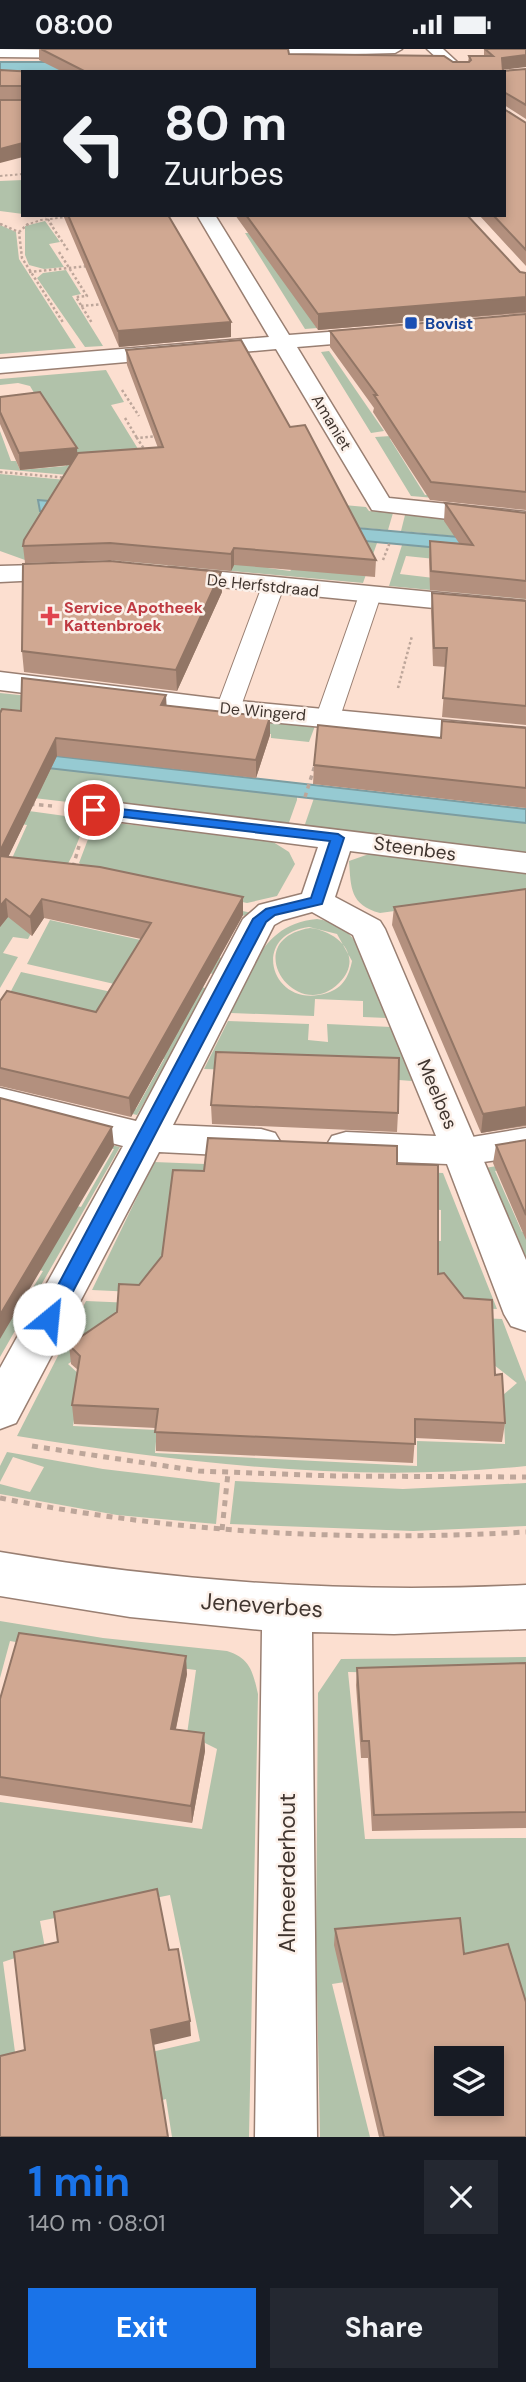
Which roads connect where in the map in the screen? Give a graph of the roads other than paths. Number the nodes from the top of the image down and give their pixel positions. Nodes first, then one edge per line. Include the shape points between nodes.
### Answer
1 (395, 49) edge
2 (434, 49) edge
3 (315, 52) junction
4 (219, 53) edge
5 (5, 54) edge
6 (111, 54) edge
7 (331, 70) edge
8 (459, 70) edge
9 (207, 217) edge
10 (399, 332) edge
11 (282, 342) junction
12 (0, 366) edge
13 (526, 520) edge
14 (98, 571) edge
15 (145, 573) edge
16 (0, 574) edge
17 (274, 586) junction
18 (370, 595) junction
19 (526, 609) edge
20 (0, 681) edge
21 (228, 709) junction
22 (328, 717) junction
23 (526, 737) edge
24 (94, 810) road end
25 (338, 838) junction
26 (526, 863) edge
27 (317, 901) junction
28 (0, 1101) edge
29 (147, 1138) junction
30 (526, 1142) edge
31 (463, 1151) junction
32 (526, 1314) edge
33 (0, 1410) edge
34 (0, 1574) edge
35 (526, 1607) edge
36 (287, 1609) junction
37 (286, 2137) edge

1 - 3 street
2 - 8 street
3 - 4 street
3 - 7 street
5 - 6 street
9 - 11 street, Amaniet
10 - 11 street
11 - 12 street
11 - 13 street, Amaniet via 381,505
14 - 16 street
15 - 17 street, De Herfstdraad
17 - 18 street, De Herfstdraad
17 - 21 lane
18 - 19 street, De Herfstdraad
18 - 22 lane
20 - 21 street, De Wingerd
21 - 22 street, De Wingerd
22 - 23 street, De Wingerd
24 - 25 street, Steenbes
25 - 26 street, Steenbes
25 - 27 street
27 - 29 street via 260,919
27 - 31 street, Meelbes via 368,929
28 - 29 street
29 - 31 street
29 - 33 street
30 - 31 street
31 - 32 street, Meelbes
34 - 36 street, Jeneverbes via 95,1592
35 - 36 street, Jeneverbes via 459,1612
36 - 37 street, Almeerderhout

